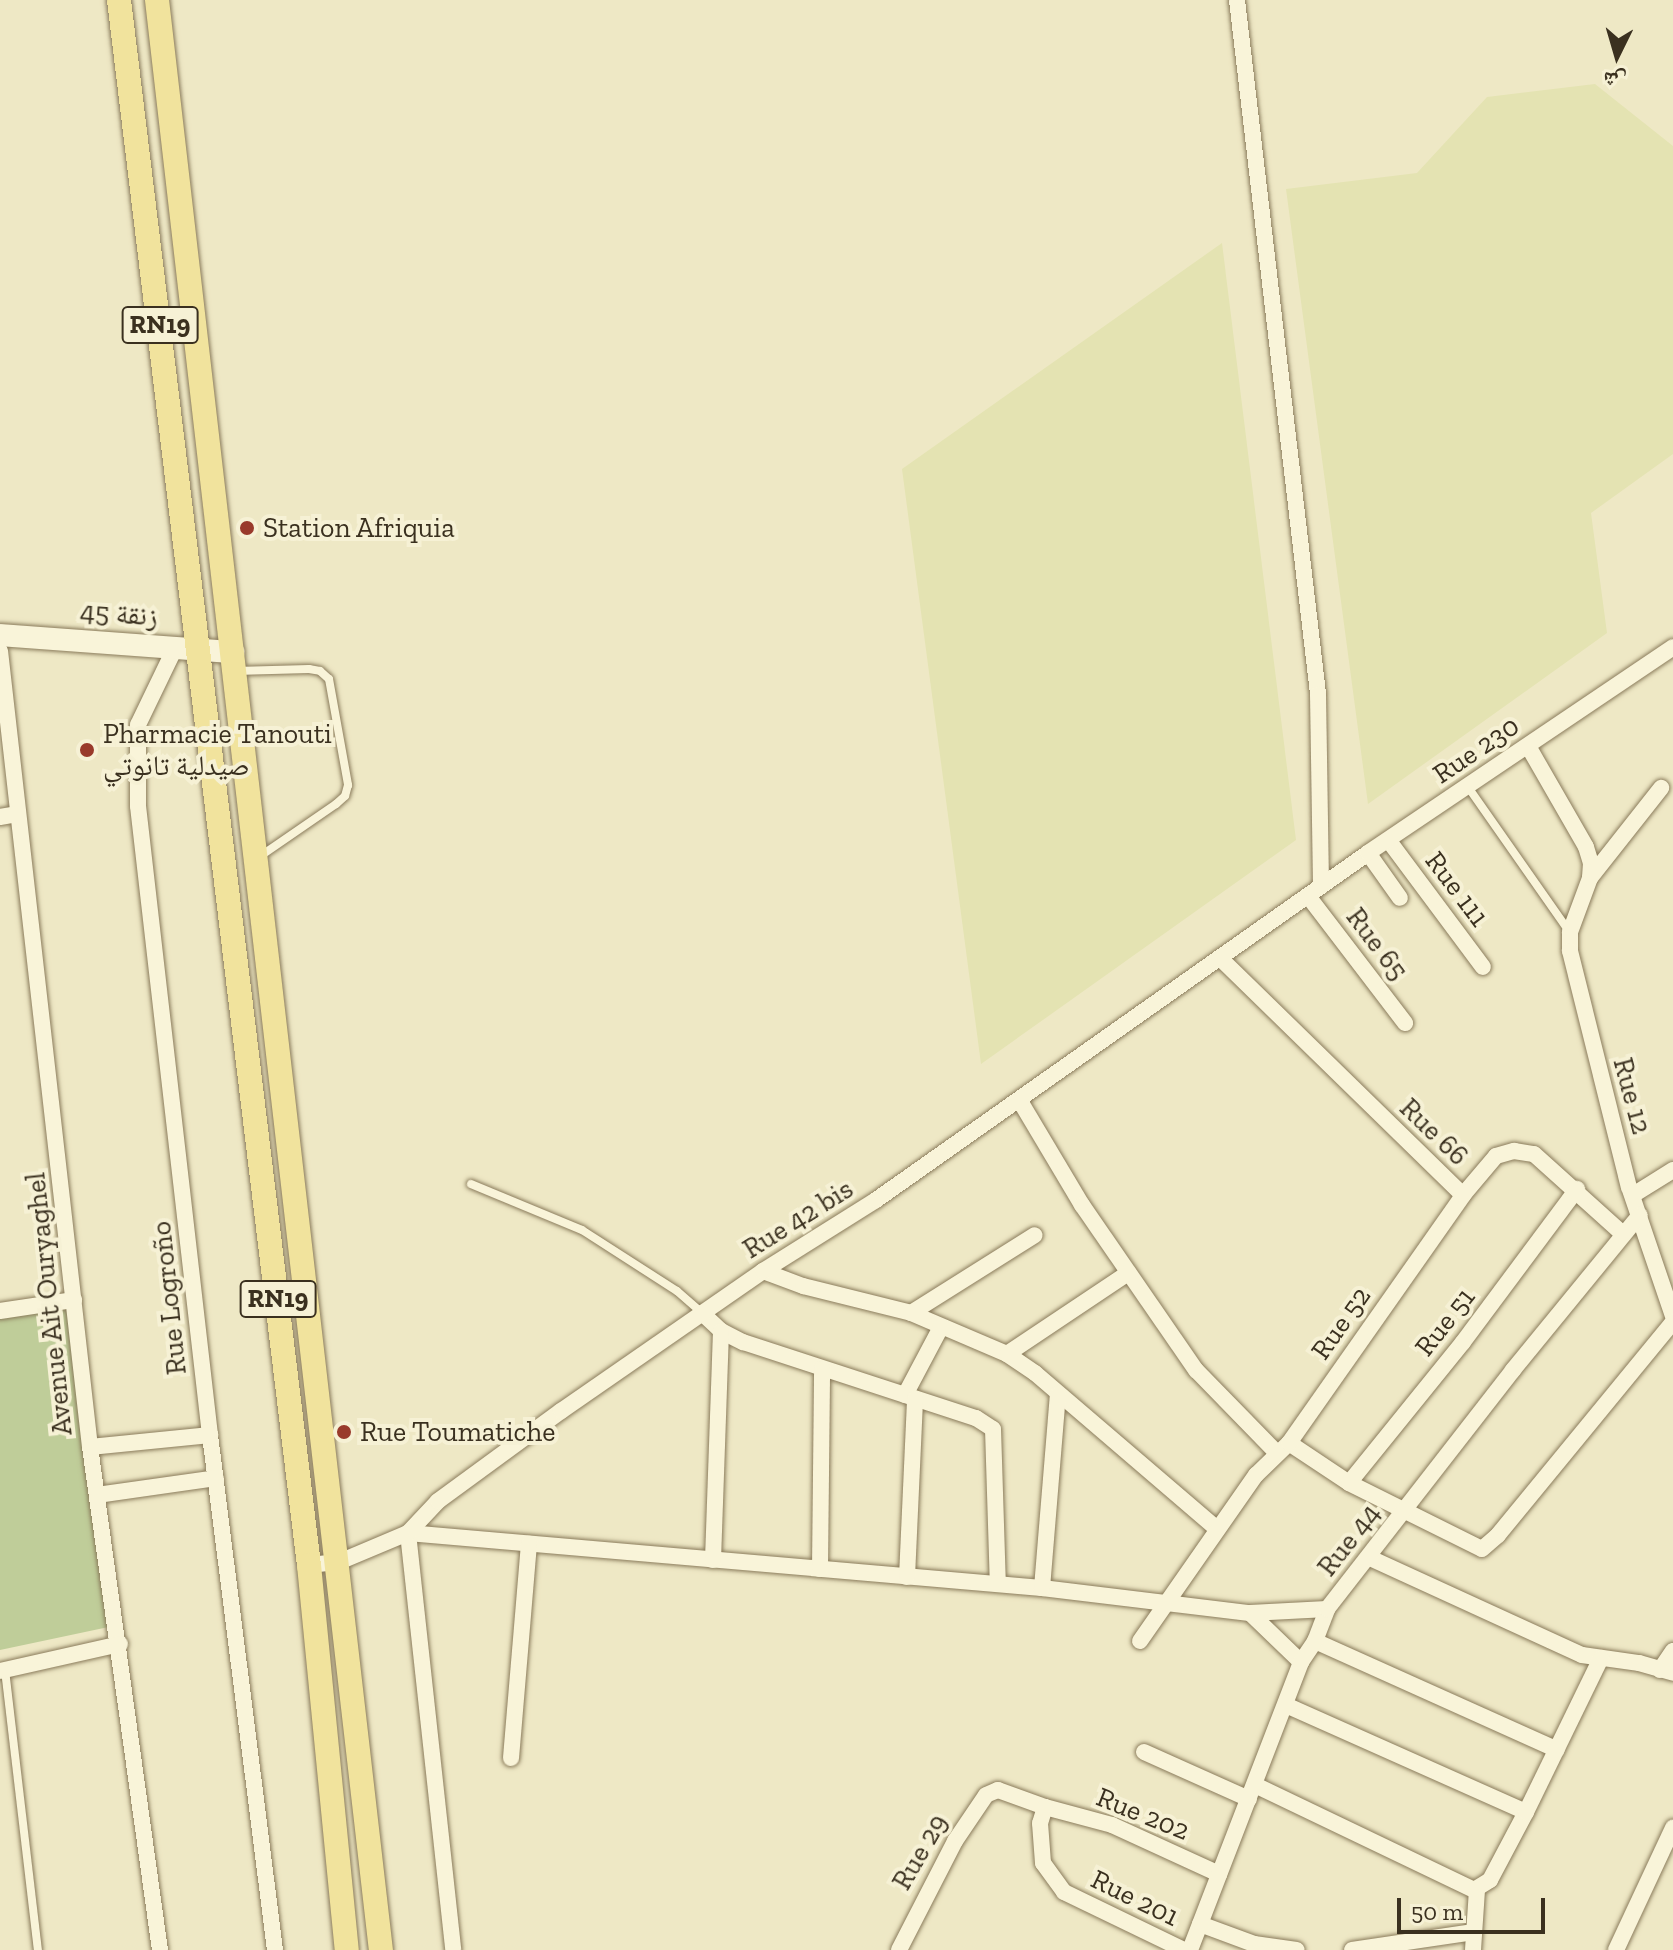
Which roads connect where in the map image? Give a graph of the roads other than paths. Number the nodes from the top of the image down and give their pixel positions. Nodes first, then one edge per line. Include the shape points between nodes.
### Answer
1 (119, 0) edge
2 (157, 0) edge
3 (1237, 0) edge
4 (0, 635) edge
5 (1673, 647) edge
6 (187, 649) junction
7 (0, 651) edge
8 (234, 662) junction
9 (1528, 746) junction
10 (1468, 787) junction
11 (1661, 788) dead end
12 (9, 816) edge
13 (1389, 841) junction
14 (1368, 853) junction
15 (255, 860) junction
16 (1590, 878) junction
17 (1314, 891) junction
18 (1400, 898) dead end
19 (1570, 932) junction
20 (1220, 958) junction
21 (1483, 967) dead end
22 (1405, 1023) dead end
23 (1020, 1101) junction
24 (1673, 1170) edge
25 (471, 1184) dead end
26 (1577, 1189) junction
27 (1463, 1195) junction
28 (1633, 1195) junction
29 (1640, 1215) junction
30 (1623, 1234) junction
31 (1035, 1235) dead end
32 (763, 1271) junction
33 (1128, 1273) junction
34 (74, 1300) junction
35 (0, 1311) edge
36 (702, 1313) junction
37 (911, 1313) junction
38 (1673, 1316) edge
39 (1673, 1322) edge
40 (941, 1327) junction
41 (721, 1331) junction
42 (1007, 1354) junction
43 (822, 1369) junction
44 (1058, 1395) junction
45 (910, 1397) junction
46 (210, 1435) junction
47 (90, 1447) junction
48 (1282, 1447) junction
49 (216, 1478) junction
50 (1349, 1483) junction
51 (97, 1495) junction
52 (1404, 1512) junction
53 (1217, 1529) junction
54 (408, 1533) junction
55 (529, 1544) junction
56 (1370, 1558) junction
57 (713, 1560) junction
58 (339, 1562) junction
59 (309, 1565) junction
60 (820, 1569) junction
61 (907, 1577) junction
62 (998, 1584) junction
63 (1042, 1588) junction
64 (1166, 1603) junction
65 (1327, 1609) junction
66 (1250, 1613) junction
67 (1140, 1641) dead end
68 (1315, 1641) junction
69 (120, 1644) junction
70 (1673, 1651) edge
71 (1601, 1658) junction
72 (1301, 1662) junction
73 (2, 1670) edge
74 (1666, 1671) edge
75 (1286, 1705) junction
76 (1557, 1750) junction
77 (1144, 1752) dead end
78 (511, 1758) dead end
79 (1252, 1792) junction
80 (1045, 1807) junction
81 (1526, 1812) junction
82 (1673, 1828) edge
83 (1219, 1874) junction
84 (1477, 1890) junction
85 (1200, 1924) junction
86 (1474, 1932) junction
87 (38, 1950) edge
88 (160, 1950) edge
89 (275, 1950) edge
90 (347, 1950) edge
91 (381, 1950) edge
92 (453, 1950) edge
93 (899, 1950) edge
94 (1184, 1950) edge
95 (1190, 1950) edge
96 (1297, 1950) edge
97 (1352, 1950) edge
98 (1473, 1950) edge
99 (1616, 1950) edge

1 - 6 main road, RN19
2 - 8 main road, RN19
3 - 17 street via 1318,694
4 - 6 street, زنقة 45
5 - 9 street, Rue 230
6 - 8 street, زنقة 45
6 - 46 street, Rue Logroño via 138,725 138,806
6 - 59 main road, RN19
7 - 12 street, Avenue Ait Ouryaghel
8 - 15 main road, RN19
8 - 15 lane via 309,669 329,679 348,785 336,804
9 - 10 street, Rue 230
9 - 16 street via 1586,847
10 - 13 street, Rue 230
10 - 19 lane
11 - 16 street
12 - 34 street, Avenue Ait Ouryaghel
13 - 14 street, Rue 230
13 - 21 street, Rue 111
14 - 17 street, Rue 230
14 - 18 street
15 - 58 main road, RN19
16 - 19 street
17 - 20 street, Rue 42 bis
17 - 22 street, Rue 65
19 - 28 street, Rue 12 via 1580,998
20 - 23 street, Rue 42 bis
20 - 27 street, Rue 66
23 - 32 street, Rue 42 bis
23 - 33 street
24 - 28 street
25 - 36 lane via 582,1230
26 - 27 street, Rue 66 via 1534,1154 1514,1151 1496,1156
26 - 30 street, Rue 66
26 - 50 street, Rue 51
27 - 48 street, Rue 52
28 - 29 street, Rue 12
29 - 30 street, Rue 44
29 - 38 street, Rue 12
30 - 52 street, Rue 44
31 - 37 street
32 - 36 street, Rue 42 bis
32 - 37 street
33 - 42 street
33 - 48 street via 1196,1370
34 - 35 street
34 - 47 street, Avenue Ait Ouryaghel
36 - 41 street
36 - 54 street, Rue 42 bis via 462,1482
37 - 40 street
39 - 52 street via 1489,1545 1475,1548
40 - 42 street
40 - 45 street
41 - 43 street
41 - 57 street
42 - 44 street
43 - 45 street
43 - 60 street
44 - 53 street
44 - 63 street
45 - 61 street
45 - 62 street via 976,1418 996,1434
46 - 47 street
46 - 49 street, Rue Logroño
47 - 51 street, Avenue Ait Ouryaghel
48 - 50 street
48 - 53 street, Rue 52
49 - 51 street
49 - 89 street, Rue Logroño
50 - 52 street
51 - 69 street, Avenue Ait Ouryaghel
52 - 56 street, Rue 44
53 - 64 street, Rue 52
54 - 55 street
54 - 58 street, Rue 42 bis
54 - 92 street
55 - 57 street
55 - 78 street
56 - 65 street, Rue 44
56 - 71 street via 1566,1649
57 - 60 street
58 - 59 street, Rue 42 bis
58 - 91 main road, RN19
59 - 90 main road, RN19
60 - 61 street
61 - 62 street
62 - 63 street
63 - 64 street
64 - 66 street
64 - 67 street
65 - 66 street
65 - 68 street, Rue 44
66 - 72 street
68 - 72 street, Rue 44
68 - 76 street
69 - 73 street
69 - 88 street, Avenue Ait Ouryaghel
70 - 74 street
71 - 74 street
71 - 76 street
72 - 75 street, Rue 44
73 - 87 lane
75 - 79 street, Rue 44
75 - 81 street
76 - 81 street
77 - 79 street
79 - 83 street, Rue 44
79 - 84 street
80 - 83 street, Rue 202 via 1112,1825
80 - 93 street, Rue 29 via 998,1790 986,1795 955,1841
80 - 94 street, Rue 201 via 1039,1845 1043,1863 1064,1892
81 - 84 street via 1490,1880
82 - 99 street
83 - 85 street, Rue 44
84 - 86 street
85 - 95 street, Rue 44
85 - 96 street via 1254,1944
86 - 97 street
86 - 98 street

